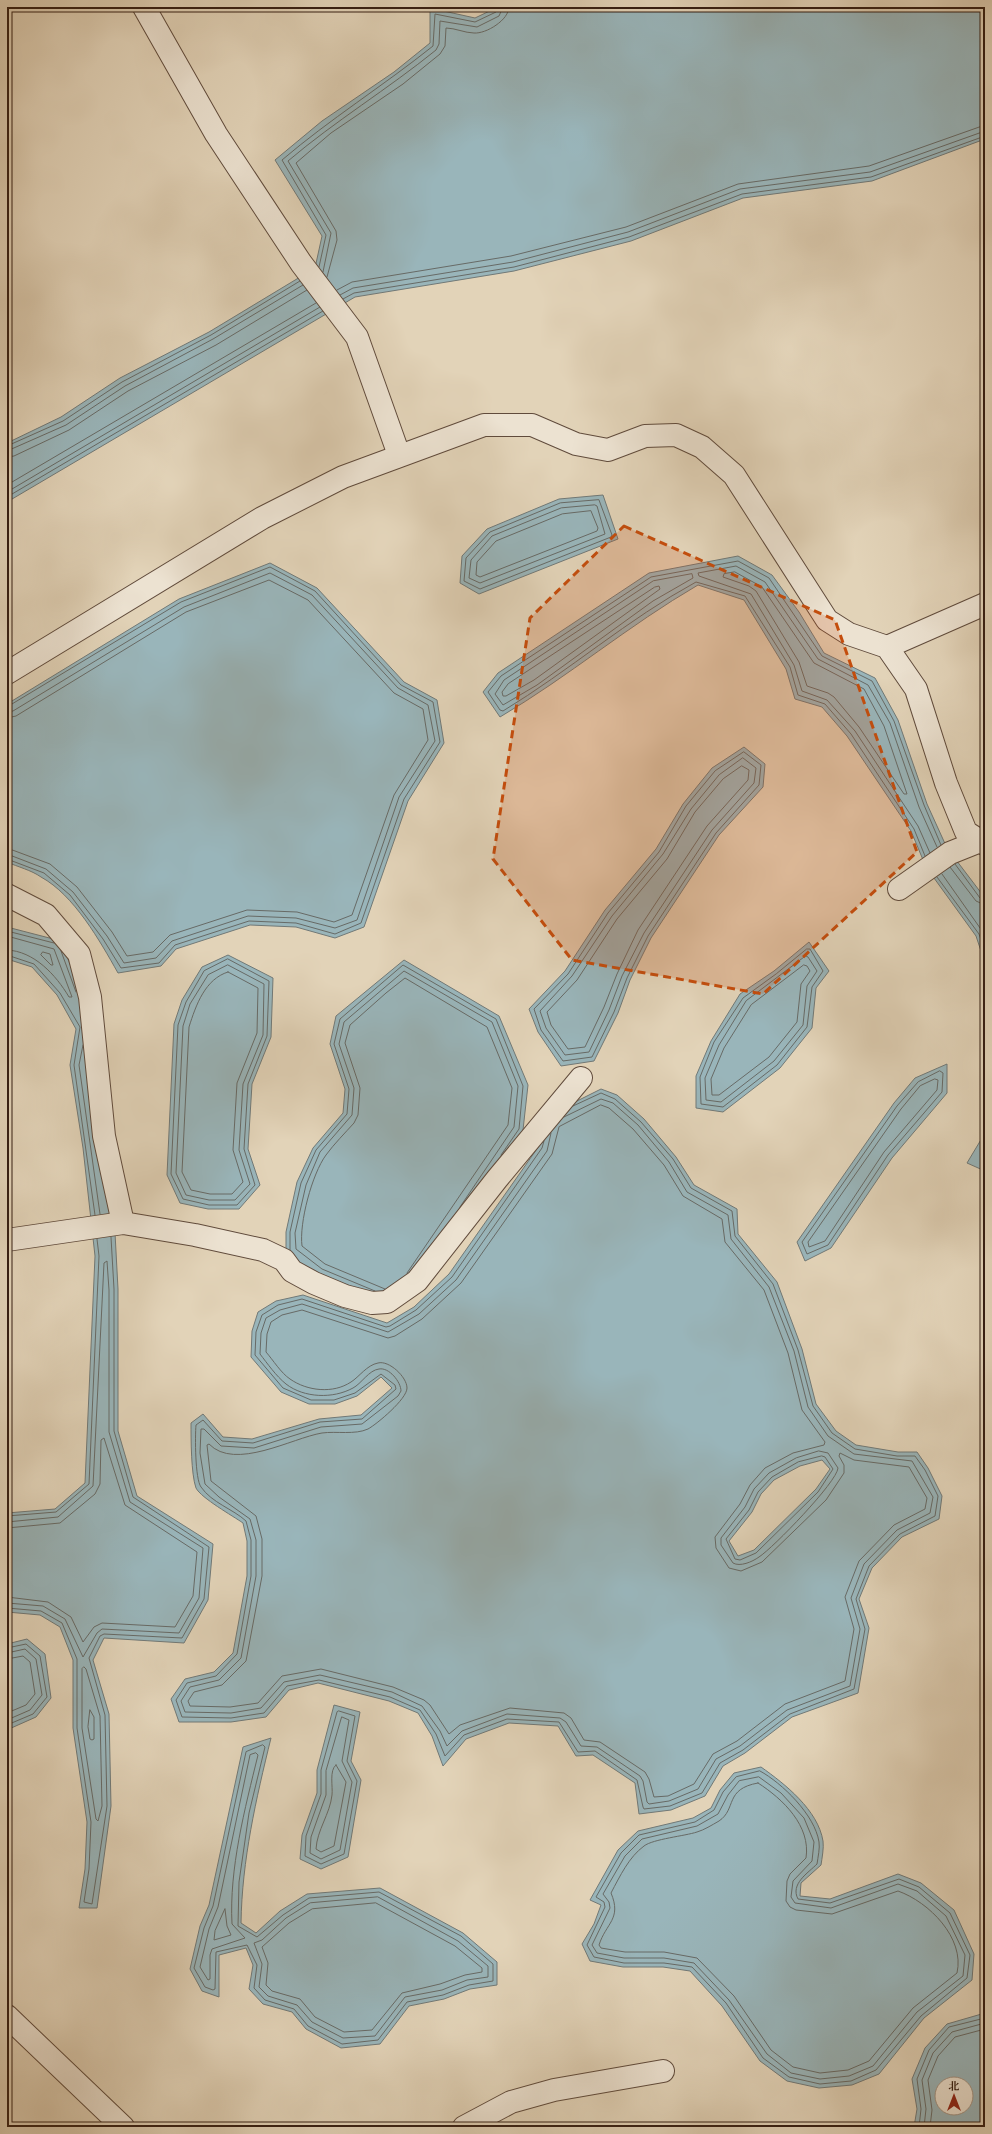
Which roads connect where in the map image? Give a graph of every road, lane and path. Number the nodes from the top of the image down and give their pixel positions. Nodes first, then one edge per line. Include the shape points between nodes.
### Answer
1 (144, 7) edge
2 (399, 455) junction
3 (985, 604) edge
4 (887, 647) junction
5 (7, 673) edge
6 (983, 841) edge
7 (899, 888) dead end
8 (7, 896) edge
9 (581, 1078) dead end
10 (123, 1223) junction
11 (7, 1240) edge
12 (7, 2016) edge
13 (663, 2071) dead end
14 (123, 2127) edge
15 (464, 2127) edge

1 - 2 street via 216,134 301,263 357,337
2 - 4 street via 484,425 532,425 576,444 608,450 645,436 676,435 702,447 734,475 827,620 849,634
2 - 5 street via 343,477 262,518
3 - 4 street
4 - 6 street via 916,689 946,783 966,832
6 - 7 street via 950,853
8 - 10 street via 46,915 79,954 90,997 104,1136
9 - 10 street via 417,1281 387,1302 372,1303 345,1296 314,1283 292,1271 284,1260 263,1250
10 - 11 street
12 - 14 street
13 - 15 street via 554,2090 511,2102

